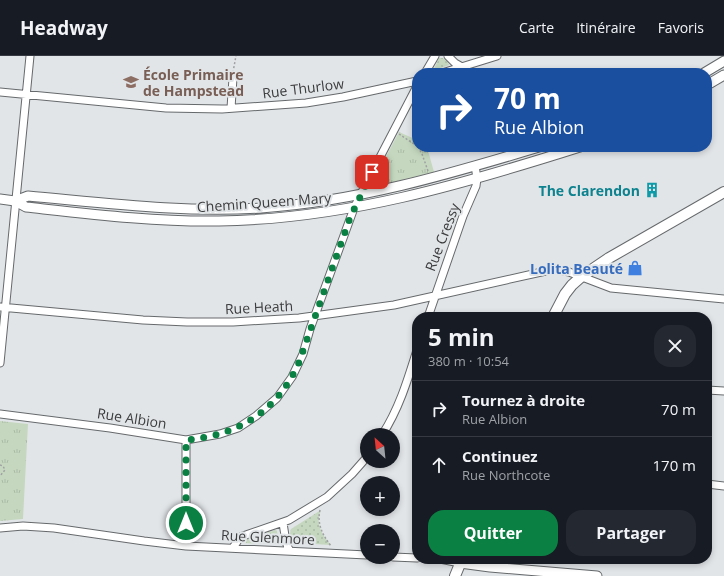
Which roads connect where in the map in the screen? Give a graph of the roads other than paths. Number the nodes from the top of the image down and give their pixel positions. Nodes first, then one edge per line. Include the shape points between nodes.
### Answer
1 (30, 56) edge
2 (435, 56) edge
3 (448, 56) edge
4 (497, 56) edge
5 (724, 61) edge
6 (462, 67) junction
7 (428, 68) edge
8 (459, 68) edge
9 (712, 68) edge
10 (233, 75) road end
11 (724, 75) edge
12 (412, 82) edge
13 (712, 82) edge
14 (0, 92) edge
15 (26, 94) junction
16 (412, 96) edge
17 (231, 108) junction
18 (522, 152) edge
19 (563, 152) edge
20 (475, 166) junction
21 (477, 178) junction
22 (724, 192) edge
23 (360, 195) junction
24 (0, 200) edge
25 (15, 201) junction
26 (354, 208) junction
27 (195, 210) junction
28 (194, 221) junction
29 (581, 277) junction
30 (434, 296) junction
31 (724, 299) edge
32 (3, 307) edge
33 (429, 312) edge
34 (556, 312) edge
35 (315, 316) junction
36 (0, 363) edge
37 (412, 365) edge
38 (712, 390) edge
39 (724, 391) edge
40 (0, 414) edge
41 (386, 428) edge
42 (186, 440) junction
43 (360, 464) edge
44 (712, 485) edge
45 (724, 486) edge
46 (283, 523) junction
47 (0, 528) edge
48 (186, 546) junction
49 (233, 548) junction
50 (289, 550) junction
51 (360, 555) edge
52 (400, 557) edge
53 (412, 558) edge
54 (460, 564) edge
55 (474, 564) edge
56 (455, 576) edge
57 (597, 576) edge

1 - 15 street
2 - 7 street
3 - 6 street
4 - 6 street
5 - 9 street
6 - 8 street
10 - 17 street
11 - 13 street
12 - 17 street, Rue Thurlow via 306,103
14 - 15 street, Rue Thurlow
15 - 17 street, Rue Thurlow via 166,108
15 - 25 street
16 - 23 street, Rue Albion
18 - 20 street, Chemin Queen Mary
19 - 21 street, Chemin Queen Mary
20 - 21 street, Rue Cressy
20 - 23 street, Chemin Queen Mary
21 - 26 street, Chemin Queen Mary via 412,196
21 - 30 street, Rue Cressy
22 - 29 main road via 609,258
23 - 26 street, Rue Albion
23 - 27 street, Chemin Queen Mary via 281,206
24 - 25 street, Chemin Queen Mary
25 - 27 street, Chemin Queen Mary via 28,196
25 - 28 street, Chemin Queen Mary via 26,208
25 - 32 street
26 - 28 street, Chemin Queen Mary via 281,218
26 - 35 street, Rue Albion
27 - 28 street
29 - 30 street, Rue Heath via 551,269
29 - 31 street, Rue Heath via 611,288
29 - 34 main road via 565,294
30 - 33 street, Rue Cressy
30 - 35 street, Rue Heath via 394,305
32 - 35 street, Rue Heath via 187,322 248,322
32 - 36 street
35 - 42 street, Rue Albion via 298,365 277,398 238,428
37 - 41 street
38 - 39 street
40 - 42 street, Rue Albion
42 - 48 street
43 - 46 street via 326,497
44 - 45 street
46 - 49 street via 240,537
46 - 50 street
47 - 48 street, Rue Glenmore via 54,528
48 - 49 street, Rue Glenmore
49 - 50 street, Rue Glenmore
50 - 51 street, Rue Glenmore
52 - 53 street
54 - 56 main road
55 - 57 street

